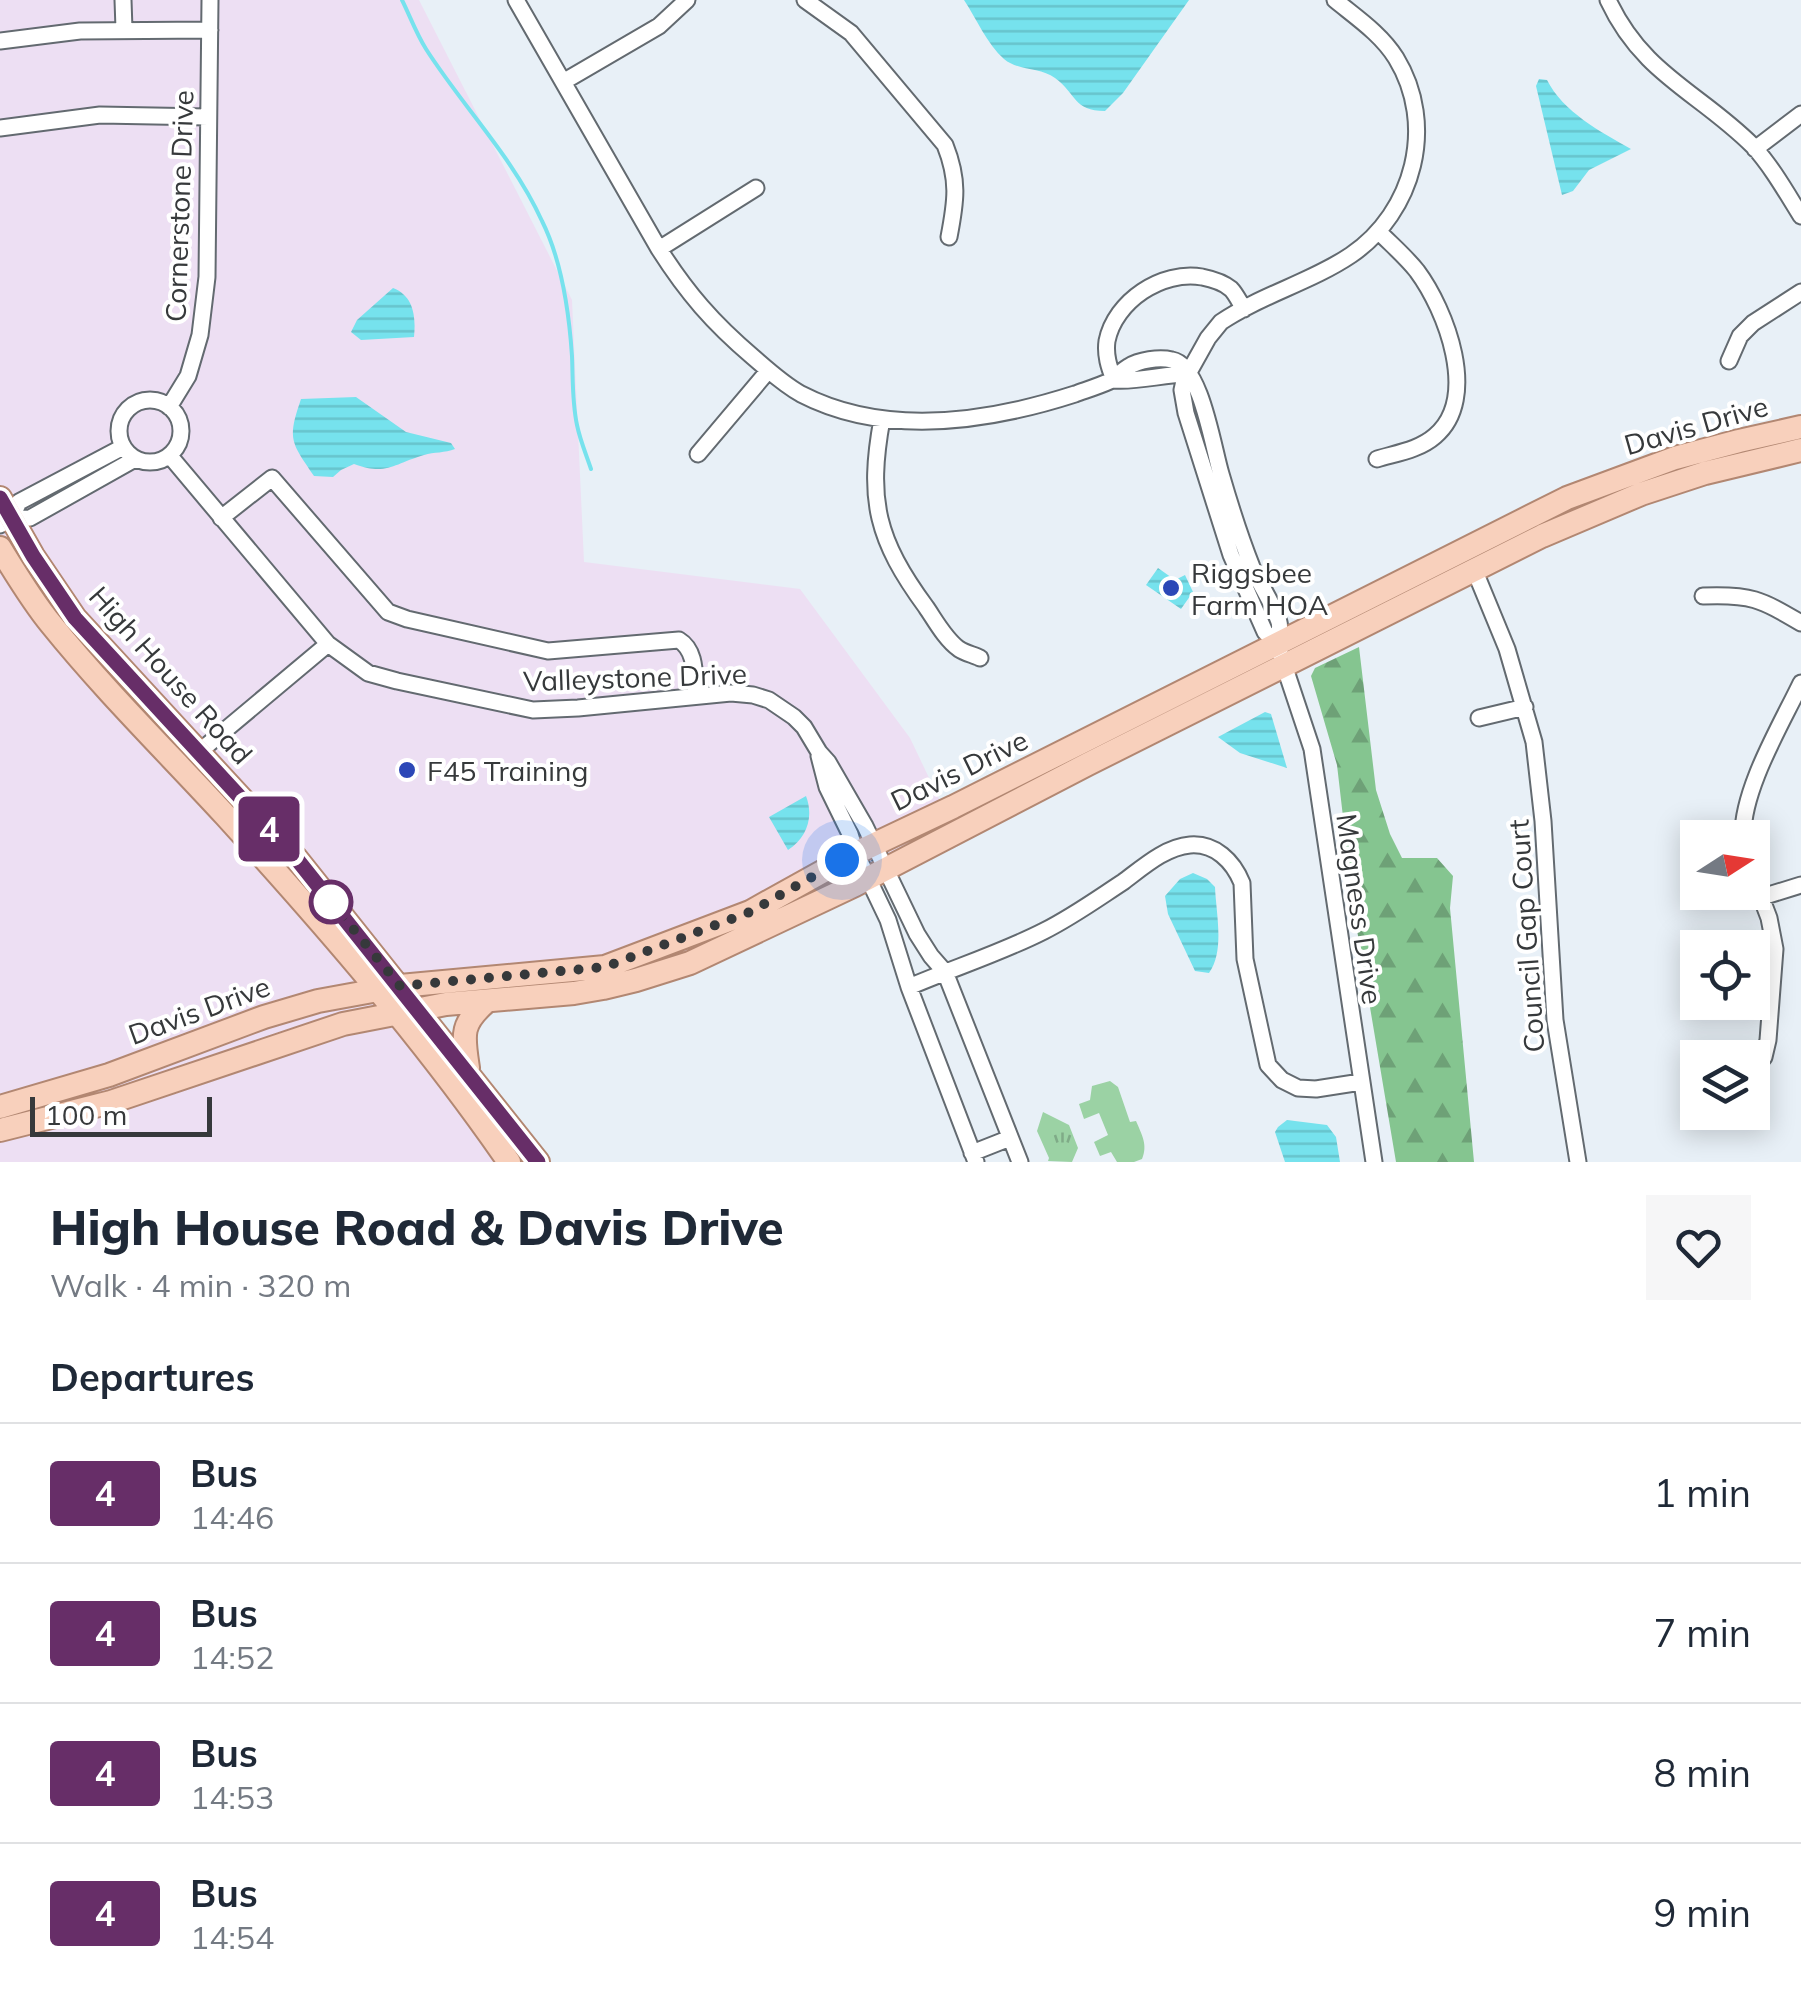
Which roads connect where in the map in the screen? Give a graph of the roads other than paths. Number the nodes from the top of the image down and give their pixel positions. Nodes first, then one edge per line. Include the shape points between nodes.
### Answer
1 (123, 0) edge
2 (210, 0) edge
3 (516, 0) edge
4 (687, 0) edge
5 (805, 0) edge
6 (1335, 0) edge
7 (1608, 0) edge
8 (124, 30) junction
9 (210, 30) junction
10 (0, 41) edge
11 (563, 82) junction
12 (1801, 114) edge
13 (208, 117) junction
14 (0, 128) edge
15 (1755, 148) junction
16 (756, 188) dead end
17 (1801, 216) edge
18 (1379, 232) junction
19 (949, 236) dead end
20 (659, 249) junction
21 (1801, 292) edge
22 (1244, 309) junction
23 (1729, 361) dead end
24 (768, 370) junction
25 (1189, 374) junction
26 (1114, 380) junction
27 (169, 407) junction
28 (882, 419) junction
29 (1801, 427) edge
30 (123, 446) junction
31 (1801, 450) edge
32 (698, 454) dead end
33 (170, 456) junction
34 (1377, 458) dead end
35 (136, 459) junction
36 (4, 514) edge
37 (221, 518) junction
38 (0, 548) edge
39 (1474, 570) junction
40 (1703, 596) dead end
41 (1801, 623) edge
42 (328, 644) junction
43 (1281, 655) junction
44 (980, 658) dead end
45 (1801, 682) edge
46 (696, 695) junction
47 (1525, 707) junction
48 (1479, 718) dead end
49 (146, 731) junction
50 (199, 752) junction
51 (1744, 820) edge
52 (866, 848) junction
53 (877, 872) junction
54 (1801, 885) edge
55 (1770, 895) edge
56 (1766, 910) edge
57 (945, 972) junction
58 (909, 987) junction
59 (388, 988) junction
60 (486, 1000) junction
61 (407, 1011) junction
62 (1768, 1040) edge
63 (468, 1072) junction
64 (1361, 1082) junction
65 (0, 1107) edge
66 (0, 1130) edge
67 (1010, 1138) junction
68 (974, 1157) edge
69 (509, 1162) edge
70 (538, 1162) edge
71 (1020, 1162) edge
72 (1374, 1162) edge
73 (1579, 1162) edge

1 - 8 street
2 - 9 street, Cornerstone Drive
3 - 11 street
4 - 11 street via 660,26
5 - 19 street via 851,34 946,145 956,192
6 - 18 street via 1388,47 1414,107 1408,182
7 - 15 street via 1657,70
8 - 9 street
8 - 10 street
9 - 13 street, Cornerstone Drive
11 - 20 street
12 - 15 street
13 - 14 street via 100,116
13 - 27 street, Cornerstone Drive via 200,335 188,376
15 - 17 street
16 - 20 street
18 - 22 street via 1344,260
18 - 34 street via 1433,298 1458,390 1434,436
20 - 24 street via 703,311
21 - 23 street via 1753,323
22 - 25 street via 1208,338
22 - 26 street via 1221,282 1194,276 1163,280 1118,316 1106,354
24 - 28 street via 826,405
24 - 32 street
25 - 26 street
25 - 43 street, Magness Drive via 1184,402 1216,513 1247,594
26 - 28 street via 999,415
27 - 30 street via 145,400 130,408 119,430
27 - 33 street via 181,431
28 - 44 street via 875,481 889,550 948,638
29 - 43 main road, Davis Drive via 1675,458 1567,498
30 - 35 street
30 - 36 street
31 - 39 main road, Davis Drive via 1641,494
33 - 35 street
33 - 37 street, Valleystone Drive
35 - 36 street via 30,518
36 - 50 main road, High House Road via 75,618
37 - 42 street, Valleystone Drive
37 - 46 street via 272,478 388,612 548,651 679,640 692,654
38 - 49 main road, High House Road via 50,623
39 - 43 main road, Davis Drive
39 - 47 street, Council Gap Court
40 - 41 street via 1755,598
42 - 46 street, Valleystone Drive via 384,678 533,710
42 - 50 street
43 - 52 main road, Davis Drive
43 - 53 main road, Davis Drive
43 - 64 street, Magness Drive via 1312,749
45 - 51 street via 1758,772
46 - 52 street, Valleystone Drive via 769,700 794,717 838,779
47 - 48 street
47 - 73 street, Council Gap Court via 1540,789 1555,1020
49 - 50 main road
49 - 59 main road, High House Road
50 - 59 main road, High House Road via 296,858
52 - 53 street, Valleystone Drive
52 - 59 main road, Davis Drive via 750,912 605,967
53 - 57 street
53 - 58 street
53 - 60 main road, Davis Drive via 690,963 603,988
54 - 55 street
56 - 62 street via 1773,934
57 - 58 street
57 - 64 street via 1050,928 1169,851 1203,846 1218,852 1242,883 1245,959 1268,1065 1298,1088
57 - 67 street
58 - 68 street
59 - 61 main road, High House Road
59 - 65 main road, Davis Drive via 264,1017
60 - 61 main road, Davis Drive
60 - 63 main road via 466,1023
61 - 63 main road, High House Road
61 - 66 main road, Davis Drive via 343,1024 111,1102
61 - 69 main road, High House Road
63 - 70 main road, High House Road
64 - 72 street, Magness Drive
67 - 68 street
67 - 71 street

